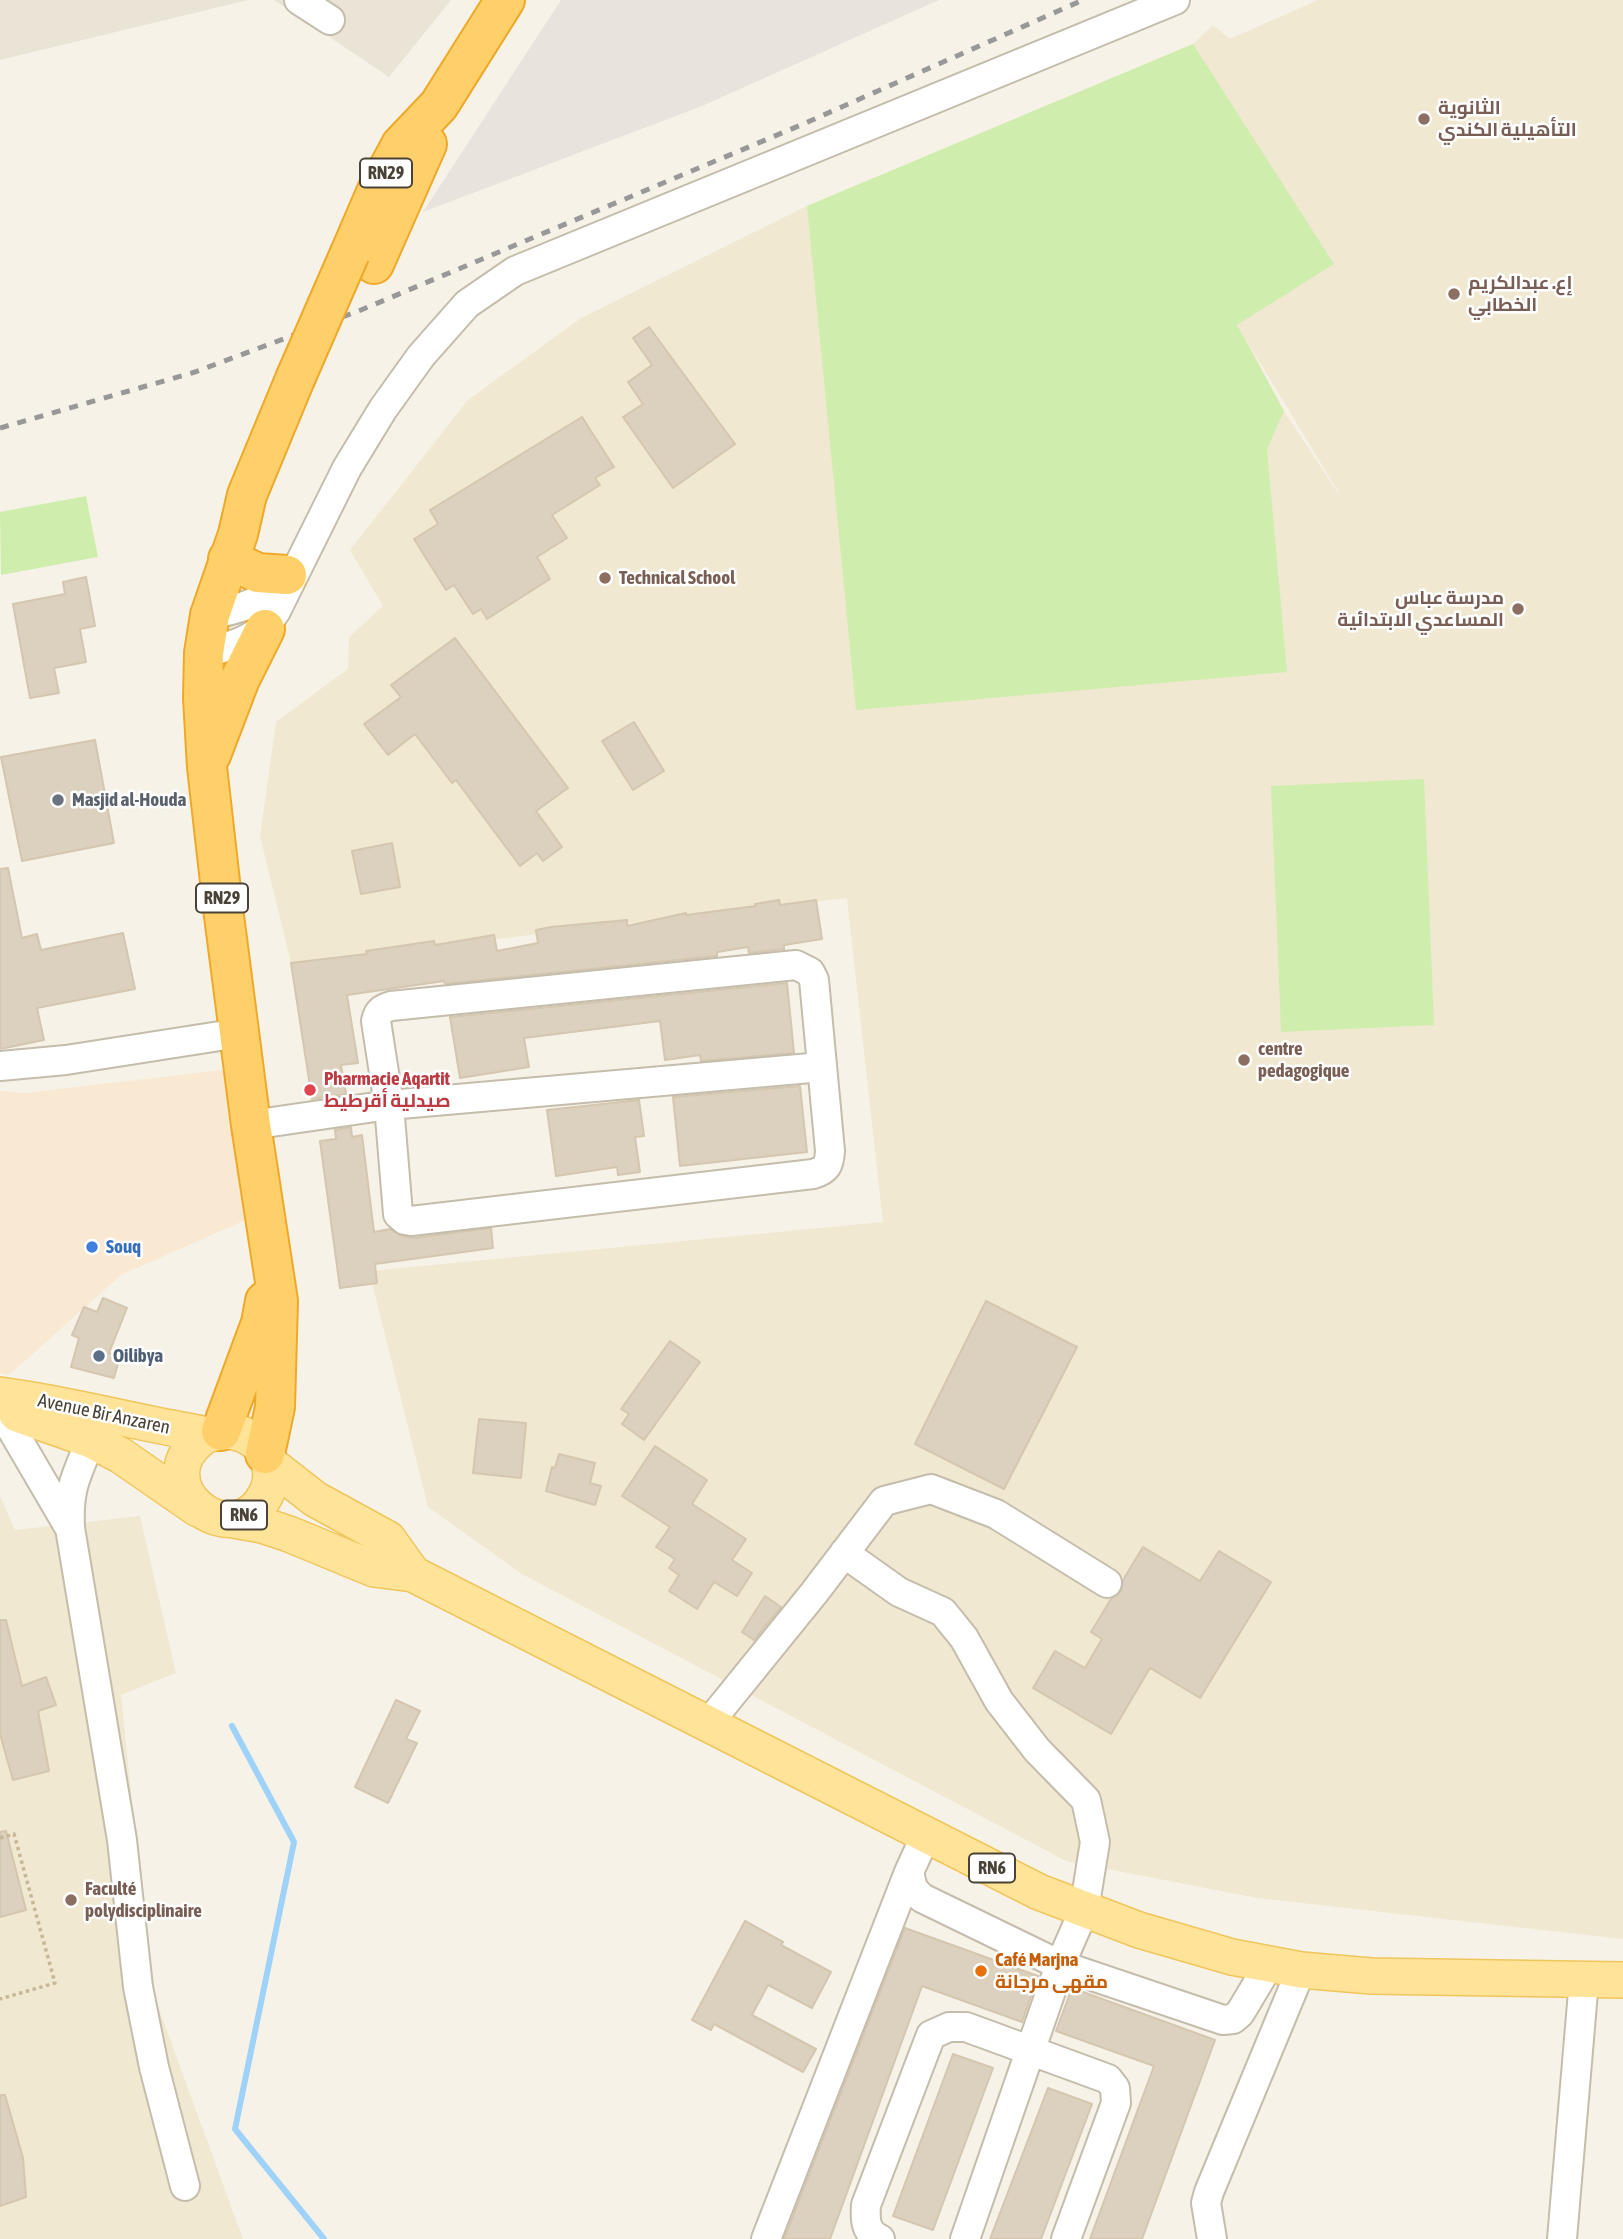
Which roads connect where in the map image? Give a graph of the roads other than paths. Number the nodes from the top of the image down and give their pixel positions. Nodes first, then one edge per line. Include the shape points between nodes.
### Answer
1 (299, 0) edge
2 (505, 0) edge
3 (1174, 0) edge
4 (330, 20) dead end
5 (233, 546) junction
6 (294, 567) junction
7 (210, 615) junction
8 (265, 628) junction
9 (204, 653) junction
10 (207, 767) junction
11 (239, 1033) junction
12 (0, 1066) edge
13 (822, 1067) junction
14 (389, 1105) junction
15 (251, 1125) junction
16 (273, 1265) junction
17 (0, 1395) edge
18 (0, 1409) edge
19 (215, 1433) junction
20 (91, 1440) junction
21 (267, 1458) junction
22 (213, 1514) junction
23 (70, 1528) junction
24 (844, 1553) junction
25 (413, 1574) junction
26 (1107, 1583) dead end
27 (707, 1725) junction
28 (926, 1835) junction
29 (909, 1872) junction
30 (1084, 1910) junction
31 (1060, 1965) junction
32 (1285, 1967) junction
33 (1584, 1980) junction
34 (1623, 1980) edge
35 (1029, 2052) junction
36 (185, 2186) dead end
37 (766, 2239) edge
38 (880, 2239) edge
39 (965, 2239) edge
40 (1066, 2239) edge
41 (1212, 2239) edge
42 (1562, 2239) edge

1 - 4 street
2 - 5 highway, RN29 via 439,106 424,154 362,258 307,384 266,504
3 - 6 street via 515,271 467,304 421,356 346,468
5 - 6 highway via 258,573
5 - 7 highway, RN29
6 - 7 street via 258,601
6 - 8 street
7 - 9 highway, RN29
8 - 9 street via 230,647
8 - 10 highway
9 - 10 highway, RN29
10 - 11 highway, RN29
11 - 12 street
11 - 15 highway, RN29
13 - 14 street
13 - 14 street via 814,980 804,967 784,966 382,1009 376,1021
13 - 14 street via 830,1151 823,1171 411,1221 397,1208
14 - 15 street
15 - 16 highway, RN29
16 - 19 highway, RN29 via 261,1323
16 - 21 highway, RN29 via 278,1348
17 - 19 main road, Avenue Bir Anzaren / RN6
18 - 20 main road, Avenue Bir Anzaren / RN6
18 - 23 street
19 - 21 main road, RN6 via 234,1431 247,1436
19 - 22 main road, RN6 via 197,1441 189,1451 182,1476 190,1500
20 - 22 main road, Avenue Bir Anzaren / RN6
20 - 23 street via 71,1487
21 - 22 main road, RN6 via 271,1476 262,1501 242,1516
21 - 25 main road, RN6 via 315,1499 388,1539
22 - 25 main road, RN6 via 280,1531 373,1569
23 - 36 street via 122,1840 138,1987
24 - 26 street via 884,1501 931,1489 996,1514
24 - 27 street
24 - 30 street via 899,1592 943,1612 964,1638 999,1701 1037,1750 1086,1800 1095,1842
25 - 27 main road, RN6
27 - 28 main road, RN6
28 - 29 street
28 - 30 main road, RN6
29 - 31 street via 913,1889 922,1898
29 - 37 street
30 - 31 street
30 - 32 main road, RN6 via 1232,1957
31 - 32 street via 1223,2020 1233,2019
31 - 35 street
32 - 33 main road, RN6 via 1371,1976
32 - 41 street via 1206,2203
33 - 34 main road, RN6
33 - 42 street
35 - 38 street via 966,2026 949,2026 931,2035 866,2205 864,2222
35 - 39 street
35 - 40 street via 1108,2079 1115,2088 1116,2103

